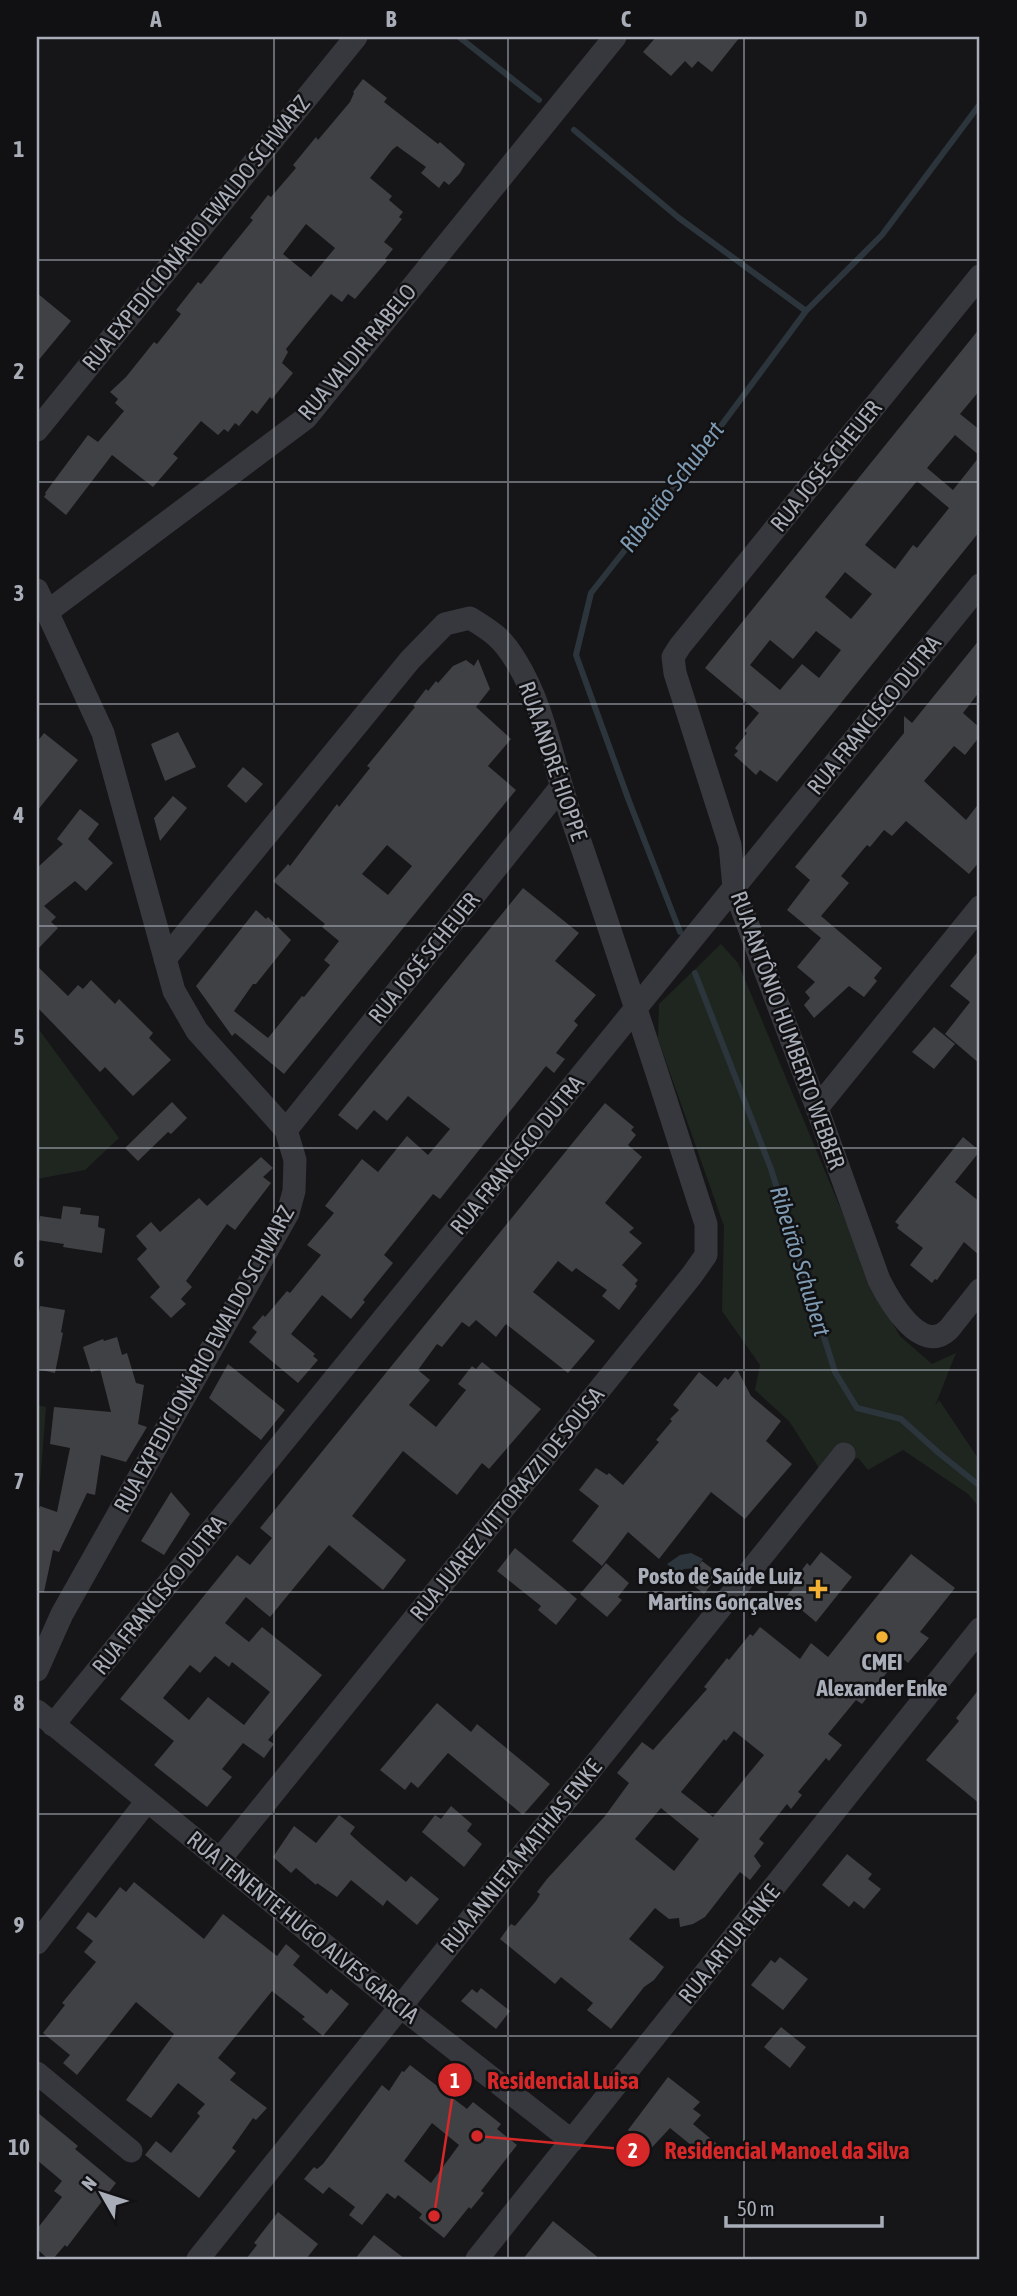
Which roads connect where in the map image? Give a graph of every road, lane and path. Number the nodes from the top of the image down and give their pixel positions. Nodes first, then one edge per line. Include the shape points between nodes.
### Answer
1 (356, 37) edge
2 (615, 37) edge
3 (980, 276) edge
4 (37, 429) edge
5 (980, 584) edge
6 (37, 590) edge
7 (47, 612) junction
8 (673, 657) joint
9 (561, 787) junction
10 (734, 888) junction
11 (980, 907) edge
12 (165, 959) junction
13 (635, 1010) junction
14 (817, 1108) junction
15 (673, 1123) joint
16 (286, 1130) junction
17 (980, 1290) edge
18 (844, 1454) dead end
19 (980, 1629) edge
20 (37, 1670) edge
21 (45, 1718) edge
22 (147, 1801) junction
23 (220, 1859) junction
24 (37, 1943) edge
25 (401, 2007) junction
26 (37, 2073) edge
27 (572, 2141) junction
28 (131, 2151) dead end
29 (198, 2259) edge
30 (477, 2259) edge

1 - 4 street, RUA EXPEDICIONÁRIO EWALDO SCHWARZ
2 - 7 street, RUA VALDIR RABELO via 306,418
3 - 8 street, RUA JOSÉ SCHEUER
5 - 10 street, RUA FRANCISCO DUTRA
6 - 7 street, RUA EXPEDICIONÁRIO EWALDO SCHWARZ
7 - 12 street, RUA EXPEDICIONÁRIO EWALDO SCHWARZ via 103,733
8 - 10 street, RUA ANTÔNIO HUMBERTO WEBBER via 730,845
9 - 12 street, RUA ANDRÉ HIOPPE via 530,687 497,634 470,618 444,624
9 - 13 street, RUA ANDRÉ HIOPPE
9 - 16 street, RUA JOSÉ SCHEUER
10 - 13 street, RUA FRANCISCO DUTRA
10 - 14 street, RUA ANTÔNIO HUMBERTO WEBBER
11 - 14 street
12 - 16 street, RUA EXPEDICIONÁRIO EWALDO SCHWARZ via 174,991 197,1031
13 - 15 street, RUA ANDRÉ HIOPPE
13 - 21 street, RUA FRANCISCO DUTRA
14 - 17 street, RUA ANTÔNIO HUMBERTO WEBBER via 879,1280 907,1324 934,1336 945,1334
15 - 23 street, RUA JUAREZ VITTORAZZI DE SOUSA via 706,1224 706,1255
16 - 20 street, RUA EXPEDICIONÁRIO EWALDO SCHWARZ via 295,1160 288,1213 62,1614
18 - 25 street, RUA ANNIETA MATHIAS ENKE
19 - 27 street, RUA ARTUR ENKE
21 - 22 street, RUA TENENTE HUGO ALVES GARCIA
22 - 23 street, RUA TENENTE HUGO ALVES GARCIA
22 - 24 street
23 - 25 street, RUA TENENTE HUGO ALVES GARCIA
25 - 27 street, RUA TENENTE HUGO ALVES GARCIA
25 - 29 street, RUA ANNIETA MATHIAS ENKE
26 - 28 street
27 - 30 street, RUA ARTUR ENKE

